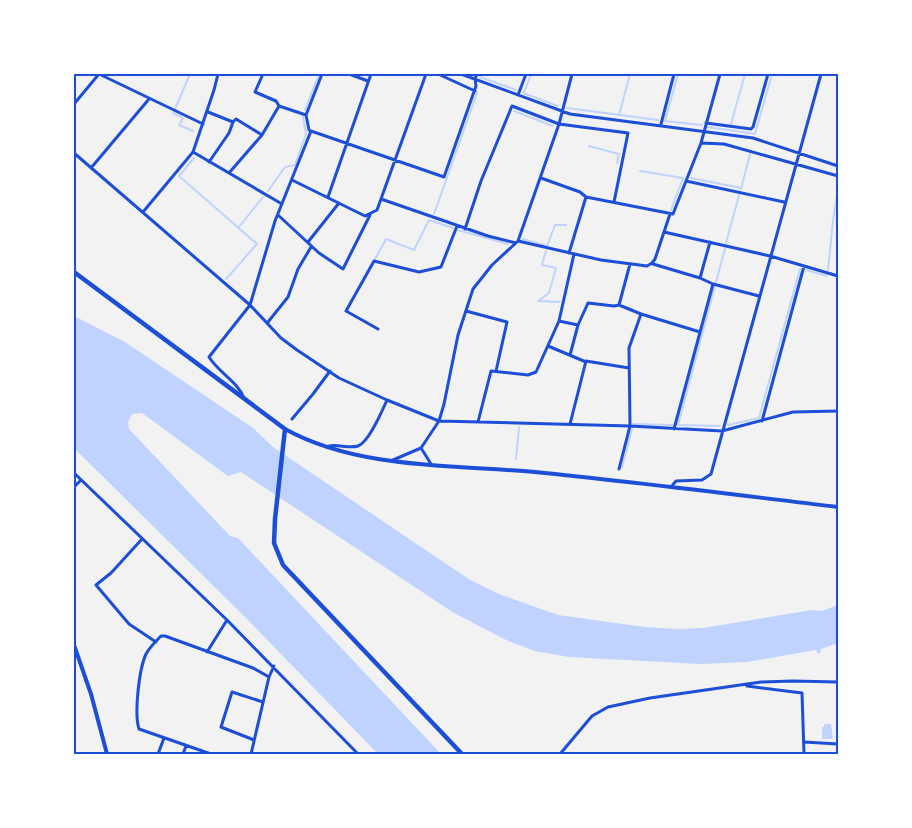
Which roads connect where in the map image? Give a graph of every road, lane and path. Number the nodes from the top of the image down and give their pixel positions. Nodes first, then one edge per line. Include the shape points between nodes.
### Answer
1 (99, 74) edge
2 (218, 74) edge
3 (263, 74) edge
4 (322, 74) edge
5 (349, 74) edge
6 (371, 74) edge
7 (426, 74) edge
8 (438, 74) edge
9 (461, 74) edge
10 (477, 74) edge
11 (525, 74) edge
12 (572, 74) edge
13 (674, 74) edge
14 (720, 74) edge
15 (768, 74) edge
16 (821, 74) edge
17 (475, 80) junction
18 (368, 81) junction
19 (475, 91) junction
20 (518, 95) junction
21 (149, 99) junction
22 (74, 104) edge
23 (279, 106) junction
24 (561, 111) junction
25 (207, 112) junction
26 (306, 115) junction
27 (233, 122) junction
28 (706, 123) junction
29 (202, 124) junction
30 (559, 124) junction
31 (661, 125) junction
32 (704, 130) junction
33 (311, 131) junction
34 (262, 135) junction
35 (701, 142) junction
36 (346, 144) junction
37 (193, 152) junction
38 (74, 153) edge
39 (799, 153) junction
40 (394, 160) junction
41 (209, 162) junction
42 (796, 163) junction
43 (838, 166) edge
44 (91, 168) junction
45 (229, 173) junction
46 (541, 177) junction
47 (838, 177) edge
48 (292, 180) junction
49 (686, 181) junction
50 (586, 196) junction
51 (328, 197) junction
52 (381, 199) junction
53 (614, 202) junction
54 (784, 202) junction
55 (339, 203) junction
56 (282, 204) junction
57 (142, 212) junction
58 (371, 213) junction
59 (671, 213) junction
60 (278, 215) junction
61 (457, 226) junction
62 (465, 229) junction
63 (664, 232) junction
64 (308, 242) junction
65 (517, 242) junction
66 (710, 242) junction
67 (311, 246) junction
68 (569, 253) junction
69 (574, 254) junction
70 (770, 256) junction
71 (652, 263) junction
72 (630, 264) junction
73 (804, 266) junction
74 (74, 272) edge
75 (838, 276) edge
76 (700, 278) junction
77 (713, 284) junction
78 (759, 296) junction
79 (250, 305) junction
80 (619, 305) junction
81 (466, 310) junction
82 (641, 314) junction
83 (559, 321) junction
84 (268, 322) junction
85 (578, 326) junction
86 (378, 329) dead end
87 (700, 332) junction
88 (548, 346) junction
89 (570, 355) junction
90 (586, 362) junction
91 (629, 368) junction
92 (496, 370) junction
93 (330, 371) junction
94 (245, 400) junction
95 (387, 400) junction
96 (838, 411) edge
97 (292, 419) dead end
98 (439, 421) junction
99 (762, 422) junction
100 (477, 423) junction
101 (570, 424) junction
102 (630, 426) junction
103 (285, 429) junction
104 (674, 429) junction
105 (722, 431) junction
106 (325, 447) junction
107 (422, 448) junction
108 (391, 461) junction
109 (431, 464) junction
110 (618, 469) dead end
111 (74, 473) edge
112 (81, 480) junction
113 (74, 487) edge
114 (671, 487) junction
115 (837, 506) edge
116 (142, 539) junction
117 (227, 620) junction
118 (156, 642) junction
119 (74, 645) edge
120 (207, 652) junction
121 (273, 666) junction
122 (269, 677) junction
123 (838, 682) edge
124 (743, 686) junction
125 (263, 702) junction
126 (164, 738) junction
127 (254, 740) junction
128 (804, 742) junction
129 (838, 744) edge
130 (186, 746) junction
131 (107, 754) edge
132 (158, 754) edge
133 (183, 754) edge
134 (211, 754) edge
135 (251, 754) edge
136 (358, 754) edge
137 (462, 754) edge
138 (560, 754) edge
139 (804, 754) edge

1 - 21 street
1 - 22 street
2 - 25 street
3 - 23 street via 255,92
4 - 26 street
5 - 18 street
6 - 18 street
7 - 40 street
8 - 19 street
9 - 17 street
10 - 17 street
11 - 20 street
12 - 24 street
13 - 31 street
14 - 28 street
15 - 28 street via 753,128
16 - 39 street
17 - 19 street
17 - 20 street
18 - 36 street
19 - 40 street via 444,177
20 - 24 street
21 - 29 street
21 - 44 street
23 - 26 street
23 - 34 street
24 - 30 street
24 - 31 street
25 - 27 street
25 - 29 street
26 - 33 street
27 - 34 street via 236,119
27 - 41 street
28 - 32 street
29 - 37 street
30 - 46 street
30 - 53 street via 628,134
30 - 62 street via 512,106
31 - 32 street
32 - 35 street
32 - 39 street via 753,138
33 - 36 street
33 - 48 street
34 - 45 street
35 - 42 street via 724,144
35 - 49 street
36 - 40 street
36 - 51 street
37 - 41 street
37 - 57 street
38 - 44 street
39 - 42 street
39 - 43 street
40 - 52 street
41 - 45 street
42 - 47 street
42 - 54 street
44 - 57 street
45 - 56 street
46 - 50 street
46 - 65 street
48 - 51 street
48 - 56 street
49 - 54 street
49 - 59 street
50 - 53 street
50 - 68 street
51 - 55 street
52 - 58 street
52 - 61 street
53 - 59 street
54 - 70 street
55 - 58 street via 365,216
55 - 64 street
56 - 60 street
57 - 79 street
58 - 67 street via 343,269
59 - 63 street
60 - 64 street
60 - 79 street
61 - 62 street
61 - 86 street via 441,267 420,272 374,261 346,311
62 - 65 street
63 - 66 street
63 - 71 street
64 - 67 street
65 - 68 street
65 - 81 street via 481,278
66 - 70 street
66 - 76 street
67 - 84 street via 288,297
68 - 69 street
69 - 72 street
69 - 83 street
70 - 73 street
70 - 78 street
71 - 72 street
71 - 76 street
72 - 80 street
73 - 75 street
73 - 99 street
74 - 94 main road
76 - 77 street
77 - 78 street
77 - 87 street
78 - 105 street
79 - 84 street
79 - 94 street via 209,357 241,390
80 - 82 street
80 - 85 street via 588,303
81 - 92 street via 507,322
81 - 98 street
82 - 87 street
82 - 91 street via 629,348
83 - 85 street
83 - 88 street
84 - 93 street via 281,338
85 - 89 street
87 - 104 street
88 - 89 street
88 - 92 street via 531,375
89 - 90 street
90 - 91 street
90 - 101 street
91 - 102 street
92 - 100 street via 488,378
93 - 95 street
93 - 97 street
94 - 103 main road
95 - 98 street
95 - 106 street via 361,445
96 - 99 street via 793,412
98 - 100 street
98 - 107 street
99 - 105 street
100 - 101 street
101 - 102 street
102 - 104 street
102 - 110 street
103 - 106 street
103 - 137 main road via 274,543 283,565
104 - 105 street
105 - 114 street via 711,474 702,480 676,481
106 - 108 street
107 - 108 street
107 - 109 street
108 - 109 street
109 - 114 street
111 - 112 street
112 - 113 street
112 - 116 street
114 - 115 street
116 - 117 street
116 - 118 street via 96,585 129,624
117 - 120 street
117 - 121 street
118 - 120 street via 165,636
118 - 126 street via 146,655 136,714 140,729
119 - 131 street
120 - 122 street
121 - 122 street
121 - 136 street
122 - 125 street
123 - 124 street via 783,681
124 - 128 street via 802,693
124 - 138 street via 608,707 592,716
125 - 127 street
125 - 127 street via 232,692 221,727
126 - 130 street
126 - 132 street
127 - 135 street
128 - 129 street
128 - 139 street
130 - 133 street
130 - 134 street

